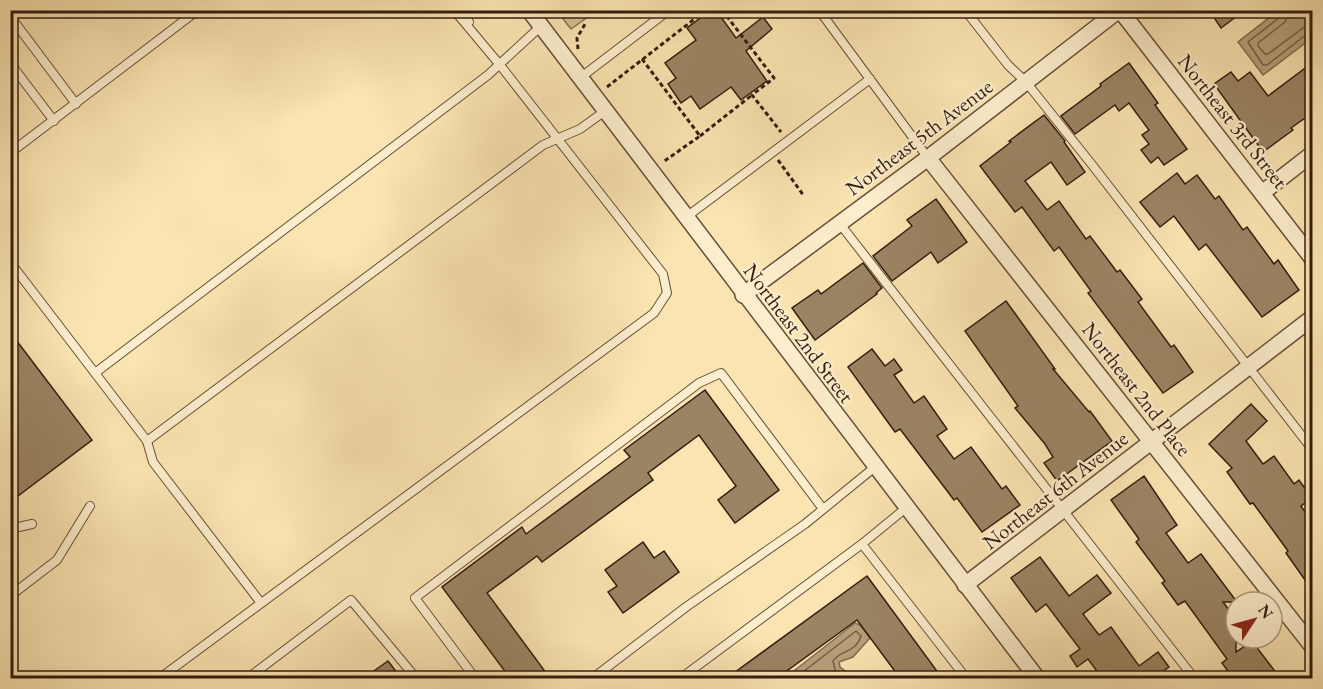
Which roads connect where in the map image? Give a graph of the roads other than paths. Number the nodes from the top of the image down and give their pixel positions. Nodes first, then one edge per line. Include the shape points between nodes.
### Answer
1 (198, 10) edge
2 (454, 10) edge
3 (461, 10) edge
4 (529, 10) edge
5 (669, 10) edge
6 (819, 10) edge
7 (965, 10) edge
8 (1119, 10) edge
9 (10, 16) edge
10 (541, 26) junction
11 (10, 63) edge
12 (500, 65) junction
13 (580, 78) junction
14 (870, 79) junction
15 (1026, 82) junction
16 (76, 104) junction
17 (605, 111) junction
18 (54, 121) junction
19 (558, 139) junction
20 (10, 153) edge
21 (1312, 154) edge
22 (928, 158) junction
23 (1262, 193) junction
24 (685, 218) junction
25 (840, 224) junction
26 (1312, 258) edge
27 (10, 262) edge
28 (743, 295) junction
29 (1312, 318) edge
30 (1249, 367) junction
31 (95, 373) junction
32 (147, 441) junction
33 (1152, 442) junction
34 (1312, 449) edge
35 (874, 467) junction
36 (90, 506) dead end
37 (906, 508) junction
38 (824, 509) junction
39 (1062, 510) junction
40 (32, 524) dead end
41 (10, 529) edge
42 (862, 544) junction
43 (965, 585) junction
44 (10, 596) edge
45 (261, 603) junction
46 (1312, 646) edge
47 (159, 678) edge
48 (248, 678) edge
49 (416, 678) edge
50 (475, 678) edge
51 (592, 678) edge
52 (681, 678) edge
53 (966, 678) edge
54 (1037, 678) edge
55 (1194, 678) edge

1 - 16 lane
2 - 12 lane
3 - 12 lane
4 - 10 street, Northeast 2nd Street
5 - 13 lane
6 - 14 lane
7 - 15 lane via 1008,66
8 - 15 street, Northeast 5th Avenue
8 - 23 street, Northeast 3rd Street
9 - 16 lane
10 - 12 lane
10 - 13 street, Northeast 2nd Street
11 - 18 lane
12 - 19 lane
12 - 31 lane
13 - 17 street, Northeast 2nd Street
14 - 22 lane
14 - 24 lane
15 - 22 street, Northeast 5th Avenue
15 - 30 lane
16 - 18 lane
17 - 19 lane
17 - 24 street, Northeast 2nd Street
18 - 20 lane
19 - 32 lane via 543,145
19 - 45 lane via 663,274 666,292 654,313
21 - 23 street
22 - 25 street, Northeast 5th Avenue
22 - 33 street, Northeast 2nd Place
23 - 26 street, Northeast 3rd Street
24 - 28 street, Northeast 2nd Street
25 - 28 street, Northeast 5th Avenue
25 - 39 lane
27 - 31 lane
28 - 35 street, Northeast 2nd Street
29 - 30 street, Northeast 6th Avenue
30 - 33 street, Northeast 6th Avenue
30 - 34 lane
31 - 32 lane
32 - 45 lane via 153,462
33 - 39 street, Northeast 6th Avenue
33 - 46 street, Northeast 2nd Place
35 - 37 street, Northeast 2nd Street
35 - 38 lane
36 - 44 lane via 57,560
37 - 42 lane
37 - 43 street, Northeast 2nd Street
38 - 50 lane via 721,373 699,383 415,598
38 - 51 lane
39 - 43 street, Northeast 6th Avenue
39 - 55 lane
40 - 41 lane
42 - 52 lane
42 - 53 lane
43 - 54 street, Northeast 2nd Street
45 - 47 lane
48 - 49 lane via 351,600

